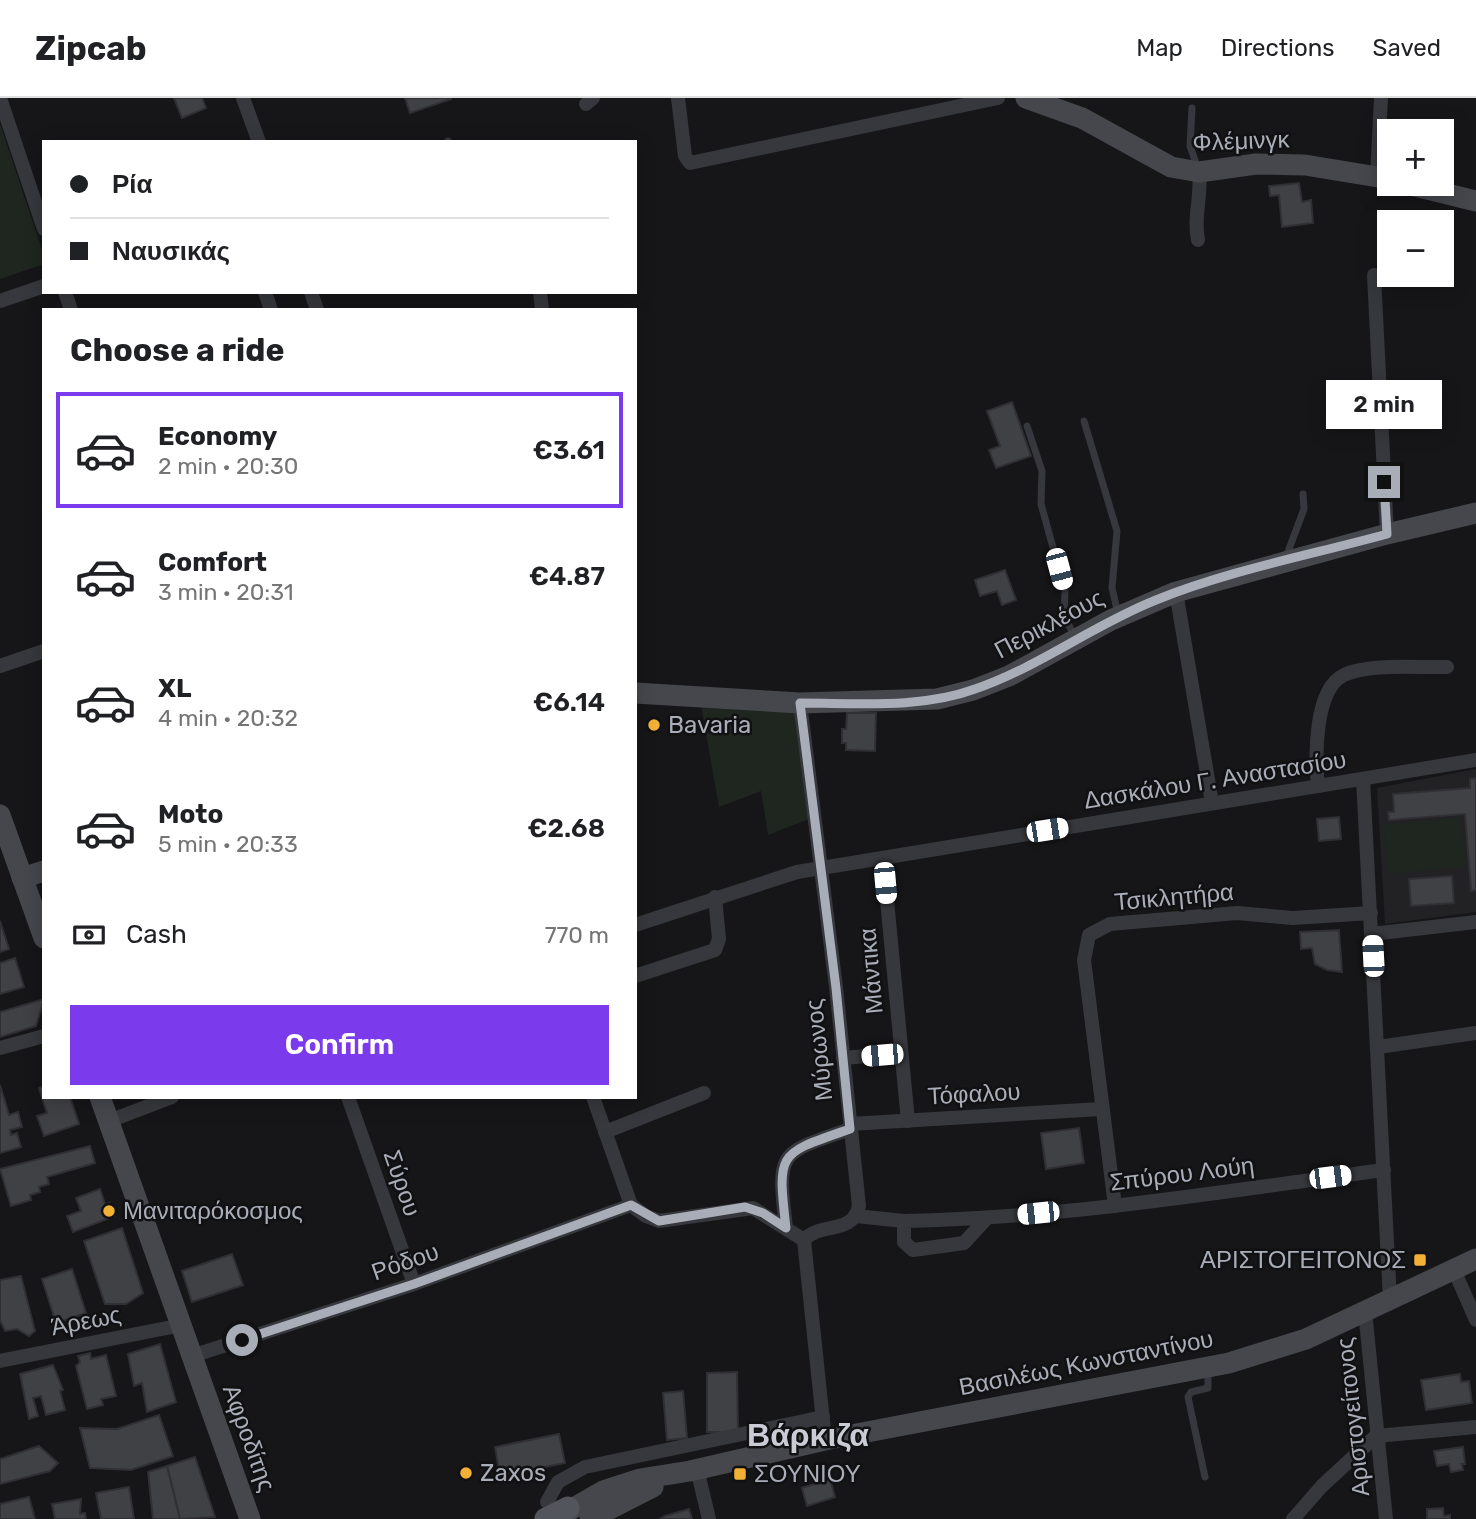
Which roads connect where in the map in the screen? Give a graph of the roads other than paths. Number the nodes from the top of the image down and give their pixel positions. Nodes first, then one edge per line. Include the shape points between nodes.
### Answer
1 (0, 98) edge
2 (243, 98) edge
3 (678, 98) edge
4 (998, 98) edge
5 (1026, 98) edge
6 (1381, 98) edge
7 (1192, 108) dead end
8 (1382, 119) edge
9 (257, 140) edge
10 (1199, 173) junction
11 (1377, 177) edge
12 (1454, 196) edge
13 (1476, 201) edge
14 (42, 223) edge
15 (1198, 240) dead end
16 (1374, 275) dead end
17 (42, 287) edge
18 (0, 301) edge
19 (1084, 421) dead end
20 (1027, 426) dead end
21 (1303, 494) dead end
22 (1476, 513) edge
23 (1387, 534) junction
24 (1284, 562) junction
25 (1176, 592) junction
26 (1118, 617) junction
27 (1076, 639) junction
28 (42, 652) edge
29 (0, 666) edge
30 (1447, 667) dead end
31 (637, 693) edge
32 (800, 703) junction
33 (1476, 760) edge
34 (1363, 779) junction
35 (1318, 786) junction
36 (1212, 803) junction
37 (0, 815) edge
38 (883, 858) junction
39 (821, 869) junction
40 (42, 872) edge
41 (22, 878) junction
42 (715, 897) junction
43 (1371, 913) junction
44 (1476, 922) edge
45 (637, 924) edge
46 (42, 933) edge
47 (1372, 934) junction
48 (637, 975) edge
49 (1476, 1032) edge
50 (42, 1037) edge
51 (1378, 1046) junction
52 (0, 1048) edge
53 (901, 1054) junction
54 (843, 1058) junction
55 (704, 1093) dead end
56 (101, 1099) edge
57 (167, 1099) edge
58 (349, 1099) edge
59 (594, 1099) edge
60 (1101, 1109) junction
61 (109, 1121) junction
62 (908, 1121) junction
63 (850, 1127) junction
64 (605, 1132) junction
65 (1384, 1170) junction
66 (631, 1205) junction
67 (1115, 1206) junction
68 (856, 1216) junction
69 (986, 1219) junction
70 (904, 1221) junction
71 (786, 1228) junction
72 (804, 1240) junction
73 (1476, 1259) edge
74 (1454, 1270) junction
75 (414, 1284) junction
76 (1390, 1300) junction
77 (1365, 1311) junction
78 (1476, 1320) edge
79 (182, 1325) junction
80 (192, 1356) junction
81 (0, 1361) edge
82 (1208, 1367) junction
83 (823, 1417) junction
84 (1476, 1427) edge
85 (1376, 1436) junction
86 (825, 1440) junction
87 (694, 1470) junction
88 (1205, 1477) dead end
89 (618, 1511) edge
90 (554, 1512) edge
91 (250, 1519) edge
92 (590, 1519) edge
93 (709, 1519) edge
94 (1293, 1519) edge
95 (1386, 1519) edge

1 - 14 street
2 - 9 street
3 - 4 street via 685,156 690,163
5 - 10 street, Φλέμινγκ via 1082,118 1171,167
6 - 8 street
7 - 10 lane via 1190,146
10 - 11 street, Φλέμινγκ via 1256,164 1305,165
10 - 15 street
12 - 13 street
16 - 23 street
17 - 18 street
19 - 26 lane via 1117,531 1112,588
20 - 27 lane via 1042,471 1041,503 1065,591 1064,615
21 - 24 lane via 1304,509
22 - 23 street, Περικλέους
23 - 24 street, Περικλέους
24 - 25 street, Περικλέους
25 - 26 street, Περικλέους
25 - 36 street
26 - 27 street, Περικλέους
27 - 32 street, Περικλέους via 1009,676 937,699
28 - 29 street
30 - 35 street via 1351,672 1335,680 1321,709
31 - 32 street, Περικλέους
32 - 39 street, Μύρωνος
33 - 34 street, Δασκάλου Γ. Αναστασίου
34 - 35 street, Δασκάλου Γ. Αναστασίου
34 - 43 street
35 - 36 street, Δασκάλου Γ. Αναστασίου
36 - 38 street, Δασκάλου Γ. Αναστασίου
37 - 41 street
38 - 39 street, Δασκάλου Γ. Αναστασίου
38 - 53 street, Μάντικα
39 - 42 street, Δασκάλου Γ. Αναστασίου via 772,878
39 - 54 street, Μύρωνος
40 - 41 street
41 - 46 street
42 - 45 street, Δασκάλου Γ. Αναστασίου
42 - 48 street via 719,939 715,950
43 - 47 street
43 - 60 street, Τσικλητήρα via 1293,918 1237,913 1110,924 1094,930 1086,942 1084,960
44 - 47 street
47 - 51 street
49 - 51 street
50 - 52 street
51 - 65 street
53 - 54 street
53 - 62 street, Μάντικα
54 - 63 street, Μύρωνος
55 - 64 street
56 - 61 street, Αφροδίτης
57 - 61 street
58 - 75 street, Σύρου
59 - 64 street
60 - 62 street, Τόφαλου
60 - 67 street, Τσικλητήρα
61 - 79 street, Αφροδίτης
62 - 63 street, Τόφαλου
63 - 68 street, Μύρωνος via 859,1206
63 - 71 street, Τόφαλου via 800,1146 788,1156 780,1179
64 - 66 street
65 - 67 street, Σπύρου Λούη
65 - 76 street
66 - 71 street via 659,1221 745,1207
66 - 75 street, Ρόδου
67 - 69 street, Σπύρου Λούη
68 - 70 street, Σπύρου Λούη
68 - 72 street via 848,1225 811,1232
69 - 70 street, Σπύρου Λούη
69 - 70 street via 964,1243 913,1250 904,1242
71 - 72 street
72 - 83 street
73 - 74 street, Βασιλέως Κωνσταντίνου
74 - 76 street, Βασιλέως Κωνσταντίνου
74 - 78 street
75 - 80 street, Ρόδου
76 - 77 street, Βασιλέως Κωνσταντίνου
77 - 82 street, Βασιλέως Κωνσταντίνου via 1306,1339
77 - 85 street, Αριστογείτονος
79 - 80 street, Αφροδίτης
79 - 81 street, Άρεως
80 - 91 street, Αφροδίτης
82 - 86 street, Βασιλέως Κωνσταντίνου
82 - 88 lane via 1208,1388 1188,1397
83 - 86 street
83 - 90 street via 585,1467 558,1482
84 - 85 street
85 - 94 street
85 - 95 street, Αριστογείτονος
86 - 87 street, Βασιλέως Κωνσταντίνου
87 - 89 street, Βασιλέως Κωνσταντίνου
87 - 90 street, Βασιλέως Κωνσταντίνου via 640,1479
87 - 93 street
89 - 92 street, Βασιλέως Κωνσταντίνου

